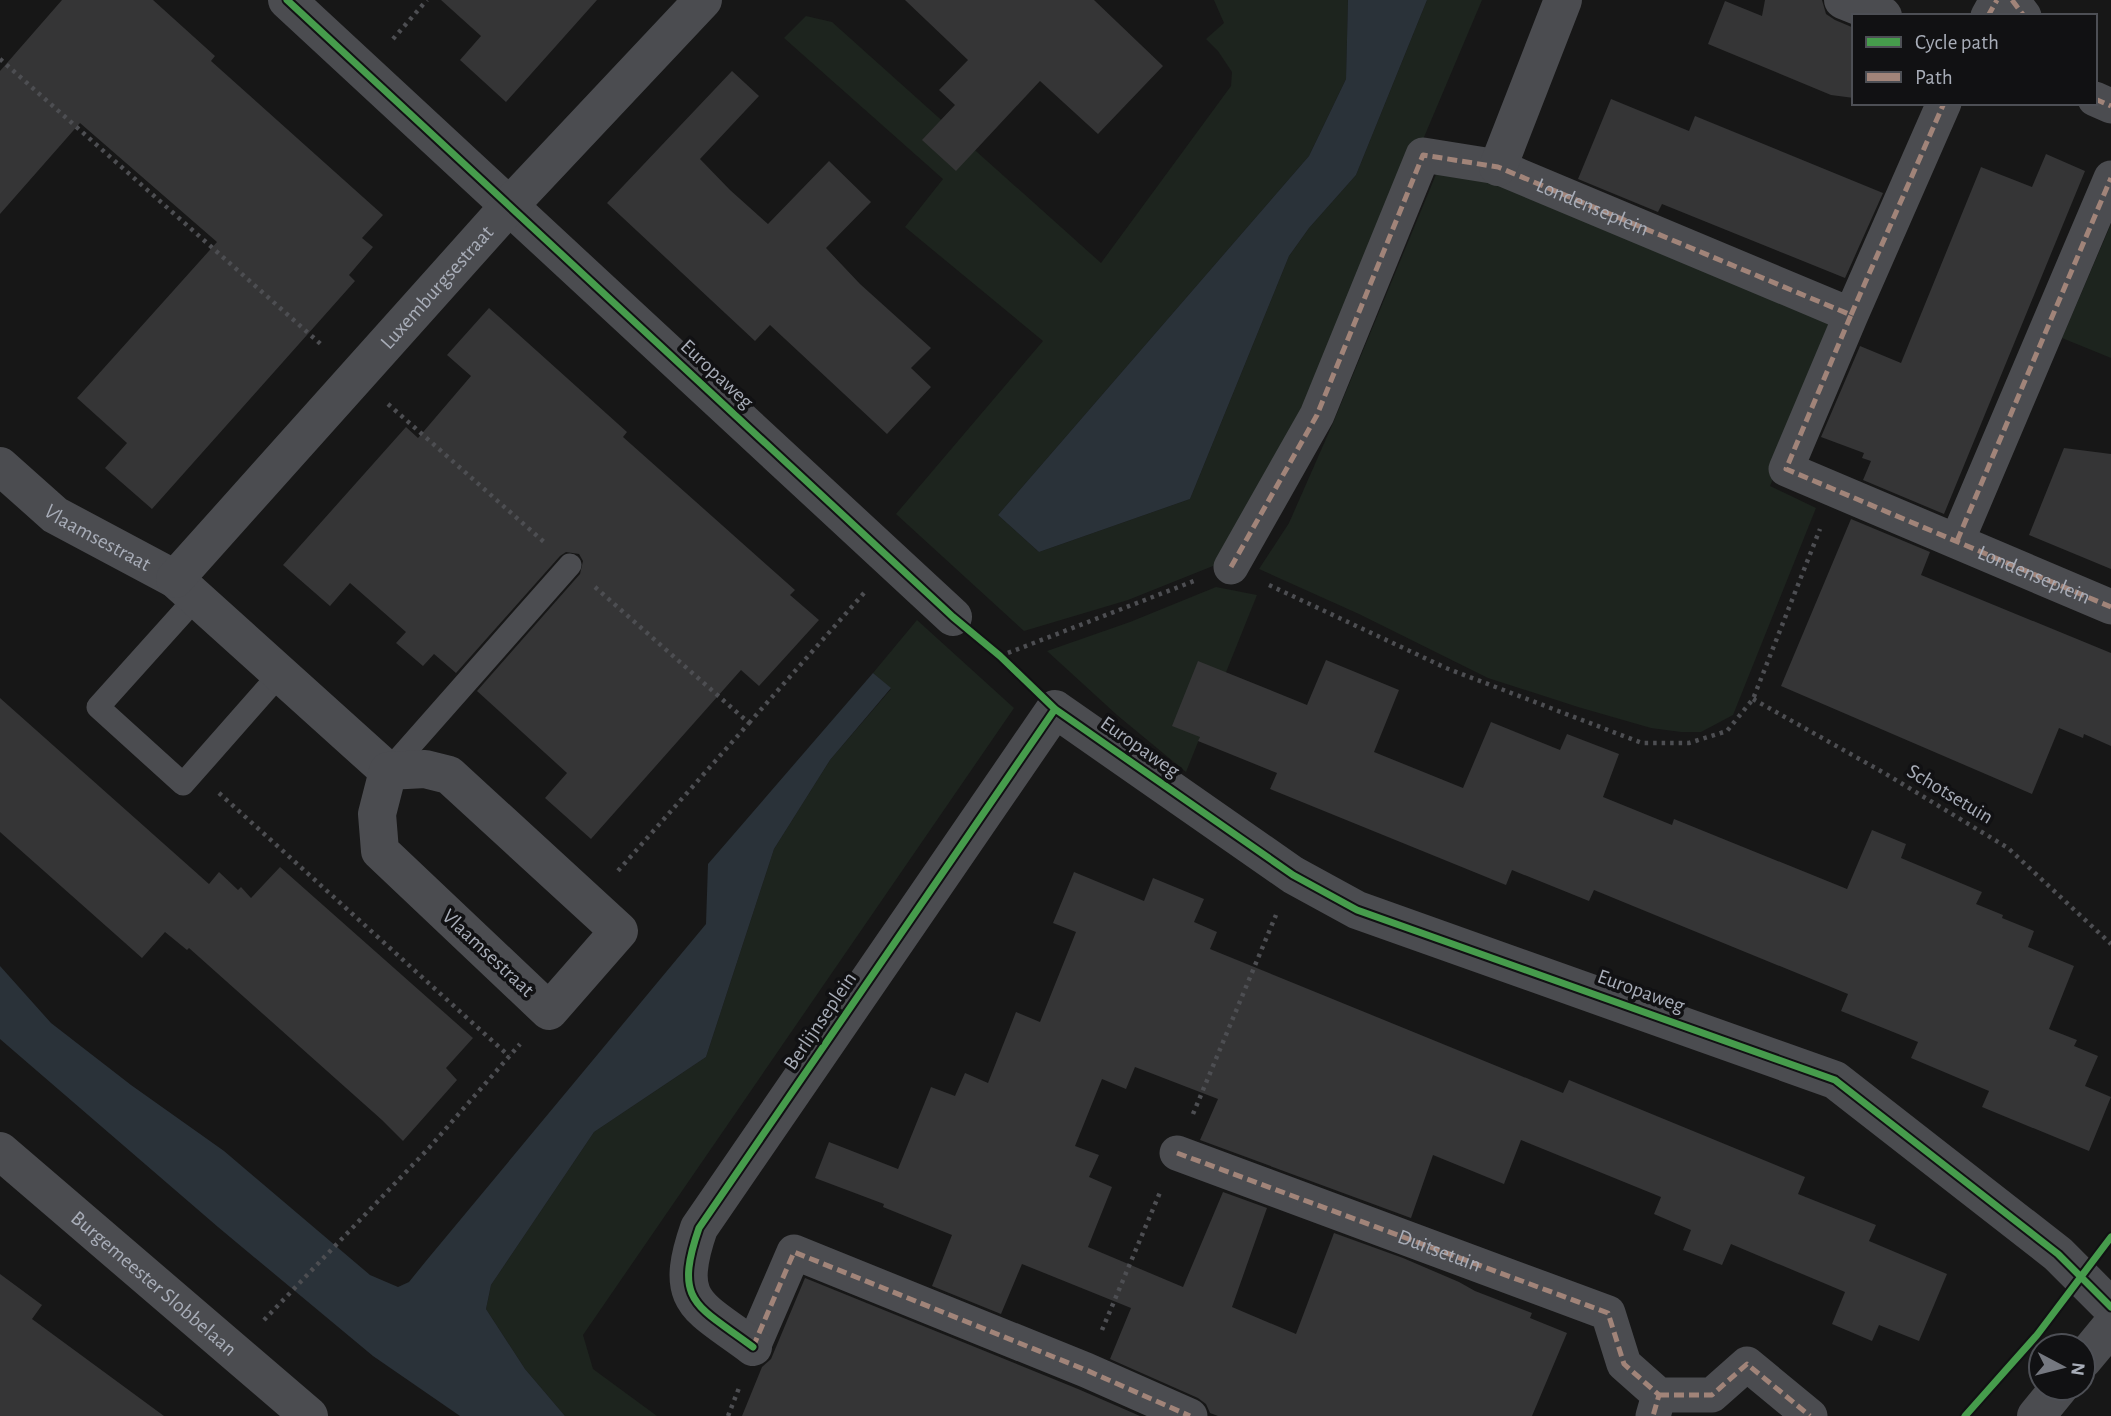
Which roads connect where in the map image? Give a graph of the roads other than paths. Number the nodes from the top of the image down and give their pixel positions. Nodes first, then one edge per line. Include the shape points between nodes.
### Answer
1 (287, 0) edge
2 (702, 0) edge
3 (1563, 0) edge
4 (1843, 0) edge
5 (1878, 14) edge
6 (1943, 105) edge
7 (1498, 167) junction
8 (2111, 178) edge
9 (510, 205) junction
10 (1851, 314) junction
11 (0, 466) edge
12 (1957, 541) junction
13 (570, 565) road end
14 (1231, 567) road end
15 (186, 588) junction
16 (2111, 607) edge
17 (953, 617) road end
18 (280, 674) junction
19 (1055, 709) joint
20 (388, 771) junction
21 (0, 1151) edge
22 (1177, 1153) dead end
23 (2111, 1307) edge
24 (2111, 1326) edge
25 (2097, 1343) edge
26 (753, 1347) joint
27 (2048, 1402) edge
28 (1656, 1406) edge
29 (309, 1416) edge
30 (1191, 1416) edge
31 (1810, 1416) edge
32 (2036, 1416) edge

1 - 9 street, Europaweg
2 - 9 street, Luxemburgsestraat
3 - 7 street
4 - 5 street
6 - 10 street, Londenseplein
7 - 10 street, Londenseplein
7 - 14 street, Londenseplein via 1423,155 1317,415
8 - 12 street, Londenseplein
9 - 15 street, Luxemburgsestraat via 358,377
9 - 17 street, Europaweg
10 - 12 street, Londenseplein via 1786,469
11 - 15 street, Vlaamsestraat via 55,515
12 - 16 street, Londenseplein
13 - 20 lane
15 - 18 street, Vlaamsestraat
15 - 18 lane via 99,707 183,784
18 - 20 street, Vlaamsestraat
19 - 23 street, Europaweg via 1293,875 1357,910 1835,1080 2057,1254
19 - 26 street, Berlijnseplein via 699,1228 690,1256 688,1285 697,1305
20 - 20 street, Vlaamsestraat via 377,814 380,850 549,1011 619,931 449,775 425,769
21 - 29 street, Burgemeester Slobbelaan
22 - 28 street, Duitsetuin via 1608,1313 1624,1364
24 - 25 street
26 - 30 street, Berlijnseplein via 794,1252
27 - 32 street
28 - 31 street, Duitsetuin via 1712,1395 1747,1364

